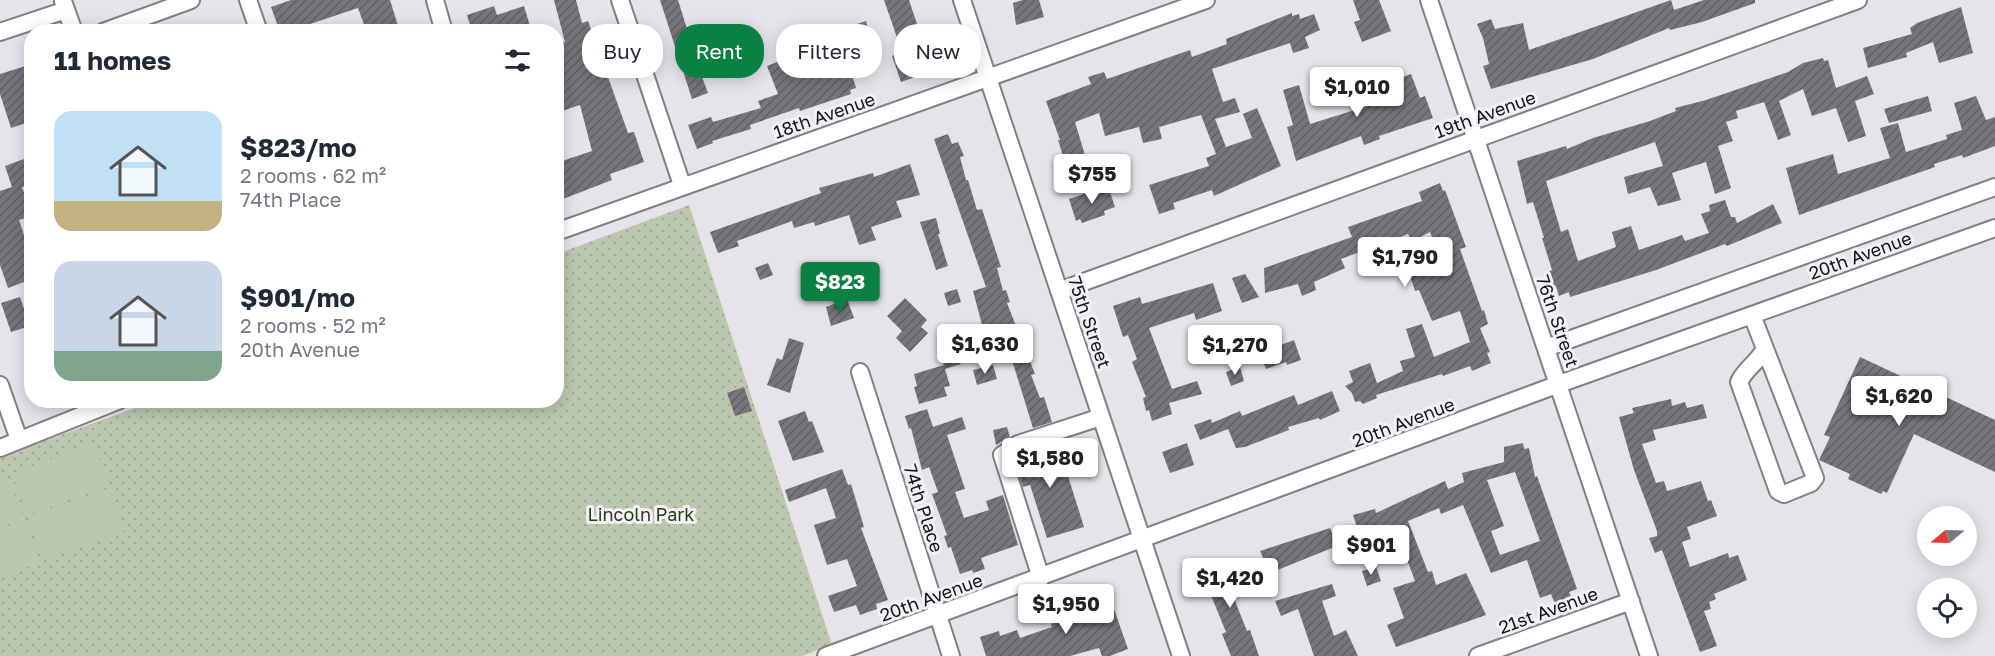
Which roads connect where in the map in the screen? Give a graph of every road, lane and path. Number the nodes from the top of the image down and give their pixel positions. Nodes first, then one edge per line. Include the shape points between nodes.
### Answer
1 (191, 0) edge
2 (248, 0) edge
3 (435, 0) edge
4 (620, 0) edge
5 (962, 0) edge
6 (1206, 0) edge
7 (1429, 0) edge
8 (1858, 0) edge
9 (65, 5) edge
10 (71, 24) edge
11 (125, 24) edge
12 (256, 24) edge
13 (442, 24) edge
14 (0, 32) edge
15 (987, 78) junction
16 (1476, 138) junction
17 (682, 185) junction
18 (1995, 187) edge
19 (1995, 228) edge
20 (564, 229) edge
21 (1059, 291) junction
22 (1752, 315) junction
23 (1546, 348) junction
24 (1764, 350) junction
25 (860, 372) dead end
26 (1559, 384) junction
27 (0, 385) edge
28 (100, 408) edge
29 (1101, 417) junction
30 (19, 440) junction
31 (0, 448) edge
32 (1142, 540) junction
33 (1041, 578) junction
34 (1630, 601) junction
35 (938, 616) junction
36 (826, 656) edge
37 (951, 656) edge
38 (1181, 656) edge
39 (1478, 656) edge
40 (1649, 656) edge

1 - 11 street
2 - 12 street
3 - 13 street
4 - 17 street
5 - 15 street, 75th Street
6 - 15 street, 18th Avenue
7 - 16 street, 76th Street
8 - 16 street, 19th Avenue
9 - 10 street
9 - 14 street
15 - 17 street, 18th Avenue
15 - 21 street, 75th Street
16 - 21 street, 19th Avenue
16 - 23 street, 76th Street
17 - 20 street, 18th Avenue
18 - 23 street, 20th Avenue
19 - 22 street, 20th Avenue
21 - 29 street, 75th Street
22 - 24 street
22 - 26 street, 20th Avenue
23 - 26 street, 76th Street
24 - 24 street via 1739,382 1778,491 1784,494 1815,478
25 - 35 street, 74th Place
26 - 32 street, 20th Avenue
26 - 34 street, 76th Street
27 - 30 street
28 - 30 street
29 - 32 street, 75th Street
29 - 33 street via 1018,444 1002,455
30 - 31 street
32 - 33 street, 20th Avenue
32 - 38 street, 75th Street
33 - 35 street, 20th Avenue
34 - 39 street, 21st Avenue
34 - 40 street, 76th Street
35 - 36 street, 20th Avenue
35 - 37 street, 74th Place

